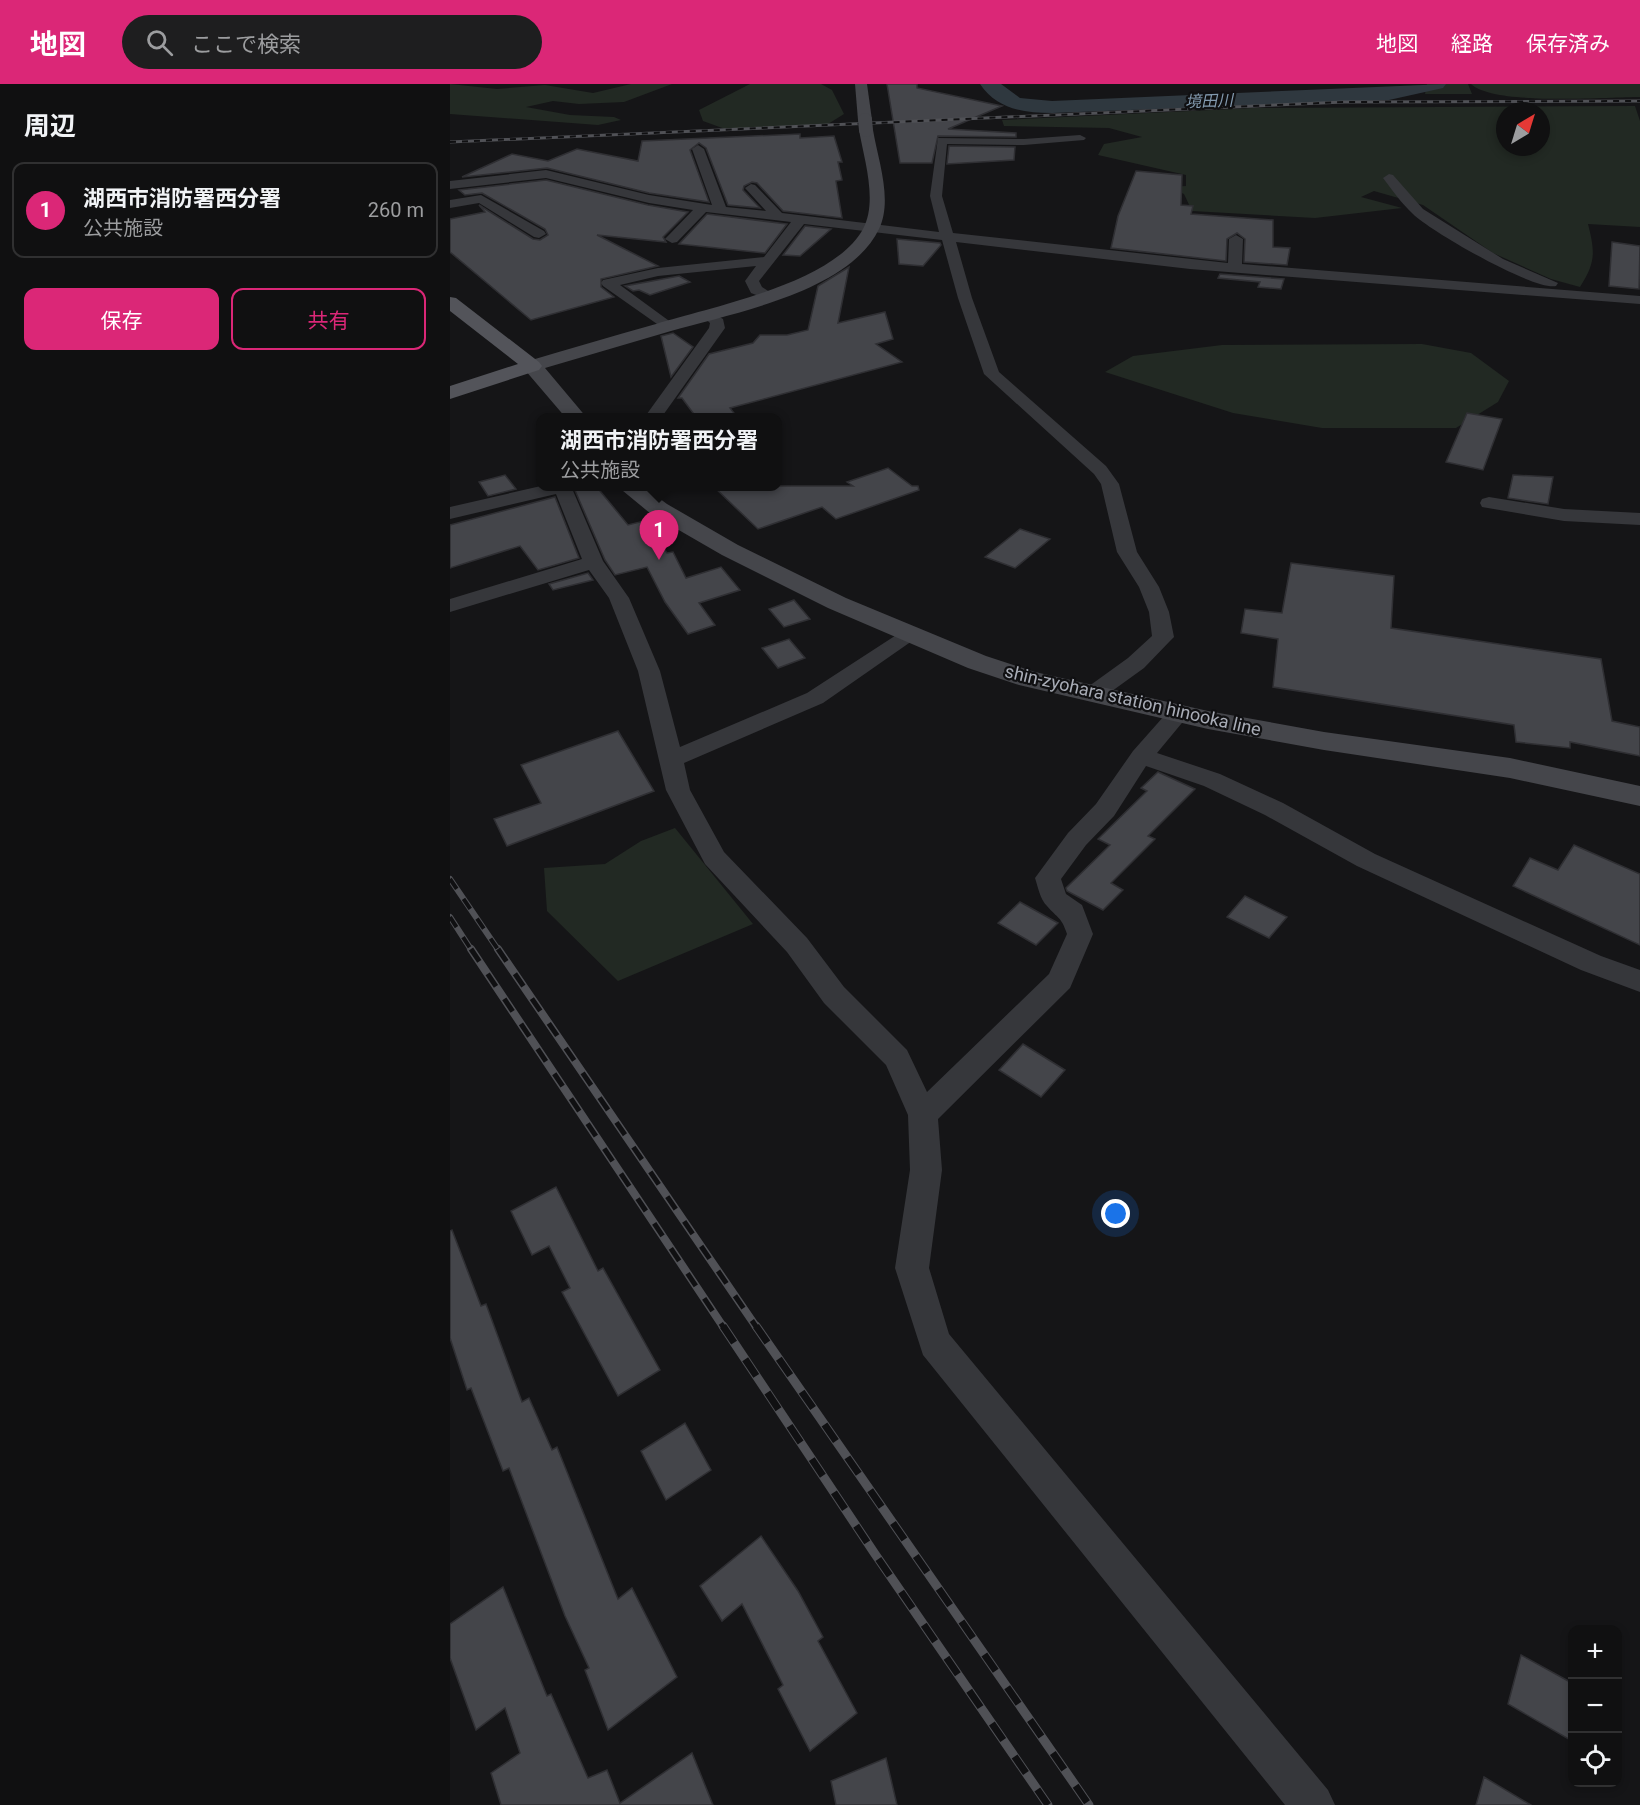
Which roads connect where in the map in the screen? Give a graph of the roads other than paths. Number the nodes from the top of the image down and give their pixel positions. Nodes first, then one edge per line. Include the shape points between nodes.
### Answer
1 (861, 84) edge
2 (1080, 138) dead end
3 (698, 149) dead end
4 (1389, 178) dead end
5 (450, 185) edge
6 (751, 188) dead end
7 (450, 204) edge
8 (704, 208) junction
9 (721, 211) junction
10 (779, 218) junction
11 (800, 220) junction
12 (872, 228) junction
13 (539, 234) dead end
14 (947, 237) junction
15 (672, 239) dead end
16 (1236, 239) dead end
17 (767, 261) junction
18 (1235, 268) junction
19 (769, 296) junction
20 (1598, 296) junction
21 (1640, 300) edge
22 (453, 308) edge
23 (707, 314) junction
24 (667, 326) junction
25 (532, 366) junction
26 (450, 393) edge
27 (573, 413) edge
28 (655, 413) edge
29 (545, 491) edge
30 (564, 491) edge
31 (635, 491) edge
32 (1489, 503) dead end
33 (450, 513) edge
34 (1640, 519) edge
35 (593, 562) junction
36 (450, 606) edge
37 (911, 634) junction
38 (1093, 694) junction
39 (1180, 712) junction
40 (1141, 756) junction
41 (673, 759) junction
42 (1640, 796) edge
43 (1640, 981) edge
44 (923, 1115) junction
45 (1313, 1805) edge

1 - 12 street via 875,196
2 - 14 street via 1024,142 942,140 936,196
3 - 9 street
4 - 20 street via 1418,212 1498,262 1559,286
5 - 8 street via 546,174
6 - 10 street
7 - 13 street via 481,198
8 - 9 street
8 - 15 street
9 - 10 street
10 - 11 street
11 - 12 street
11 - 17 street
12 - 14 street
12 - 19 street via 843,260
14 - 18 street
14 - 38 street via 992,374 1100,470 1110,484 1127,552 1159,612 1163,637 1136,663
16 - 18 street
17 - 19 street via 752,281 756,290
17 - 24 street via 658,272 608,283
18 - 20 street
19 - 23 street
20 - 21 street
22 - 25 main road
23 - 24 street
23 - 28 street via 718,322 717,328
24 - 25 street
25 - 26 main road
25 - 27 street
29 - 33 street
30 - 35 street
31 - 37 street, shin-zyohara station hinooka line via 730,550 837,603
32 - 34 street via 1534,513
35 - 36 street
35 - 41 street via 619,598 649,671
37 - 38 street, shin-zyohara station hinooka line via 1018,675
37 - 41 street via 815,698
38 - 39 street, shin-zyohara station hinooka line
39 - 40 street
39 - 42 street, shin-zyohara station hinooka line via 1324,741 1509,768
40 - 43 street via 1212,780 1366,860 1591,963
40 - 44 street via 1105,810 1048,878 1056,899 1073,912 1080,934 1060,980
41 - 44 street via 678,790 714,858 797,945 834,995 897,1058
44 - 45 street via 926,1170 912,1268 935,1343

